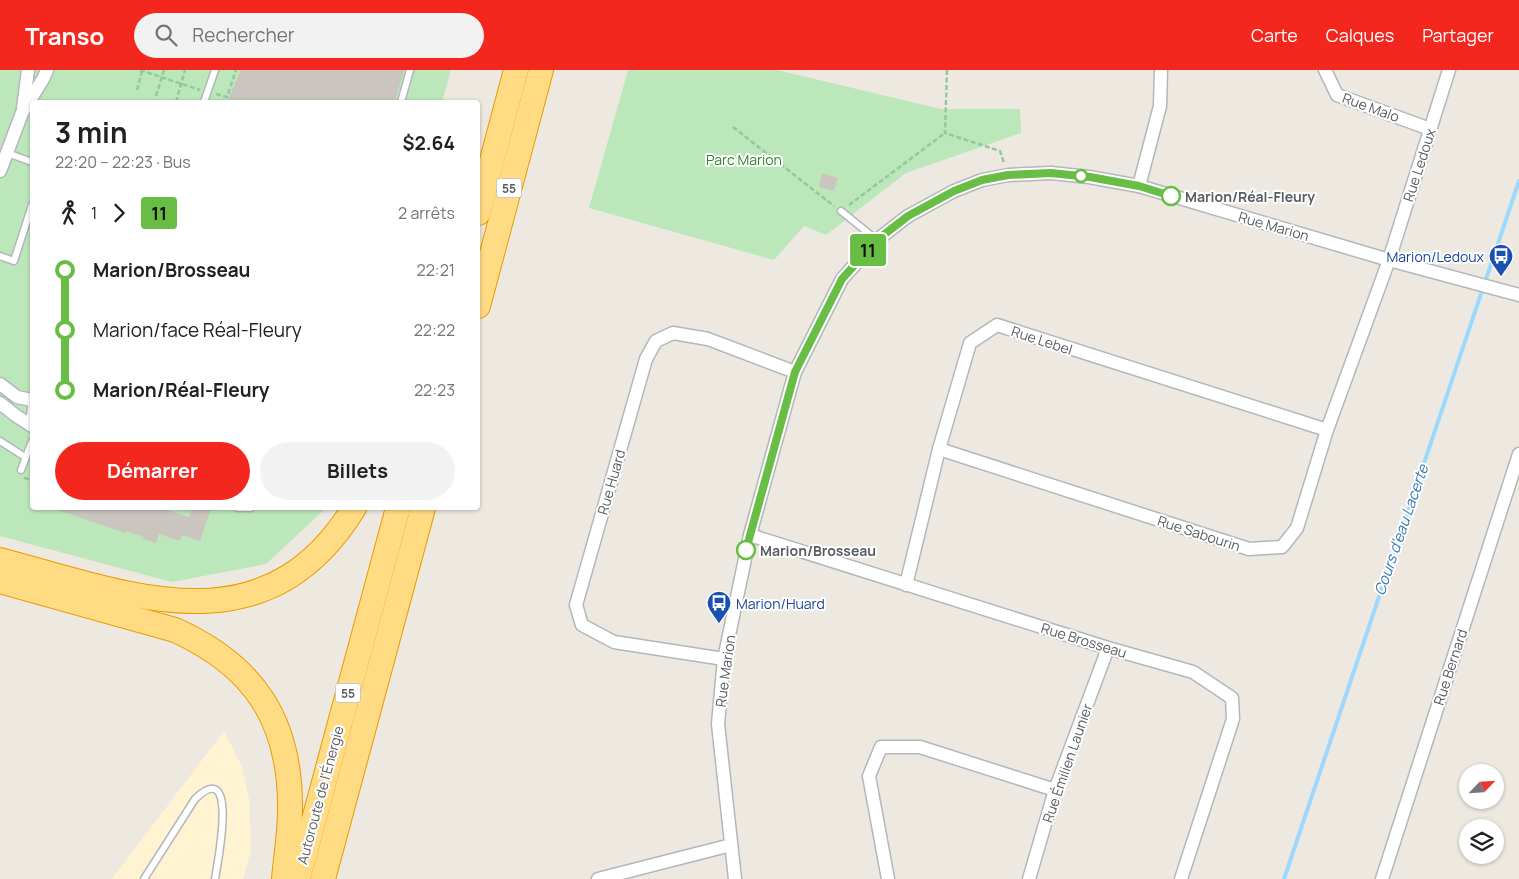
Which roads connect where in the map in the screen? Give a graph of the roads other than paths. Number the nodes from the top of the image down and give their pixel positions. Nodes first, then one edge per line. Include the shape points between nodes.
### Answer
1 (28, 70) edge
2 (47, 70) edge
3 (215, 70) edge
4 (410, 70) edge
5 (516, 70) edge
6 (541, 70) edge
7 (1161, 70) edge
8 (1325, 70) edge
9 (1449, 70) edge
10 (30, 100) edge
11 (30, 100) edge
12 (205, 100) edge
13 (402, 100) edge
14 (22, 113) junction
15 (1430, 129) junction
16 (7, 153) junction
17 (30, 161) edge
18 (0, 170) edge
19 (1139, 186) junction
20 (480, 205) edge
21 (841, 211) road end
22 (30, 213) edge
23 (877, 240) junction
24 (0, 256) edge
25 (1389, 260) junction
26 (1519, 295) edge
27 (480, 299) edge
28 (795, 372) junction
29 (0, 384) edge
30 (30, 400) edge
31 (0, 404) edge
32 (30, 424) edge
33 (1327, 430) junction
34 (0, 441) edge
35 (30, 446) edge
36 (939, 449) junction
37 (1519, 454) edge
38 (25, 457) junction
39 (21, 470) dead end
40 (352, 510) edge
41 (397, 510) edge
42 (422, 510) edge
43 (750, 535) junction
44 (0, 560) edge
45 (0, 581) edge
46 (906, 585) junction
47 (1108, 648) junction
48 (724, 659) junction
49 (368, 712) junction
50 (1055, 790) junction
51 (731, 845) junction
52 (144, 879) edge
53 (215, 879) edge
54 (284, 879) edge
55 (298, 879) edge
56 (323, 879) edge
57 (340, 879) edge
58 (598, 879) edge
59 (735, 879) edge
60 (888, 879) edge
61 (1029, 879) edge
62 (1181, 879) edge
63 (1382, 879) edge

1 - 14 street
2 - 11 street
3 - 12 lane
4 - 13 lane
5 - 20 highway, 55
6 - 27 highway, 55
7 - 19 street via 1160,106
8 - 15 street, Rue Malo via 1337,95
9 - 15 street, Rue Ledoux
10 - 14 street
14 - 16 street
15 - 25 street, Rue Ledoux
16 - 17 lane
16 - 18 street
19 - 23 street, Rue Marion via 1051,173 982,180 908,216
19 - 25 street, Rue Marion
21 - 23 lane
22 - 24 lane via 14,261
23 - 28 street, Rue Marion via 842,279
25 - 26 street, Rue Marion
25 - 33 street, Rue Sabourin
28 - 43 street, Rue Marion
28 - 48 street, Rue Huard via 708,339 673,333 656,341 646,359 576,606 582,625 614,642
29 - 30 street via 13,395
31 - 32 street
33 - 36 street, Rue Sabourin via 1297,528 1282,546 1249,549
33 - 36 street, Rue Lebel via 997,325 970,343
34 - 38 lane
35 - 38 lane
36 - 46 street, Rue Lebel
37 - 63 street, Rue Bernard
38 - 39 lane
40 - 44 highway via 327,543 292,574 260,591 224,600 185,602 144,596
41 - 55 highway, Autoroute de l'Énergie / 55
42 - 49 highway, Autoroute de l'Énergie / 55
43 - 46 street, Rue Brosseau
43 - 48 street, Rue Marion
45 - 54 highway via 175,630 202,642 246,678 270,712 286,761 290,810
46 - 47 street, Rue Brosseau
47 - 50 street, Rue Émilien Launier
47 - 62 street, Rue Brosseau via 1192,672 1232,698 1233,719
48 - 51 street, Rue Marion via 718,724
49 - 56 highway, Autoroute de l'Énergie / 55
49 - 57 highway
50 - 60 street via 920,747 881,747 870,776
50 - 61 street, Rue Émilien Launier
51 - 58 street
51 - 59 street, Rue Marion
52 - 53 lane via 195,799 211,790 220,795 224,811

